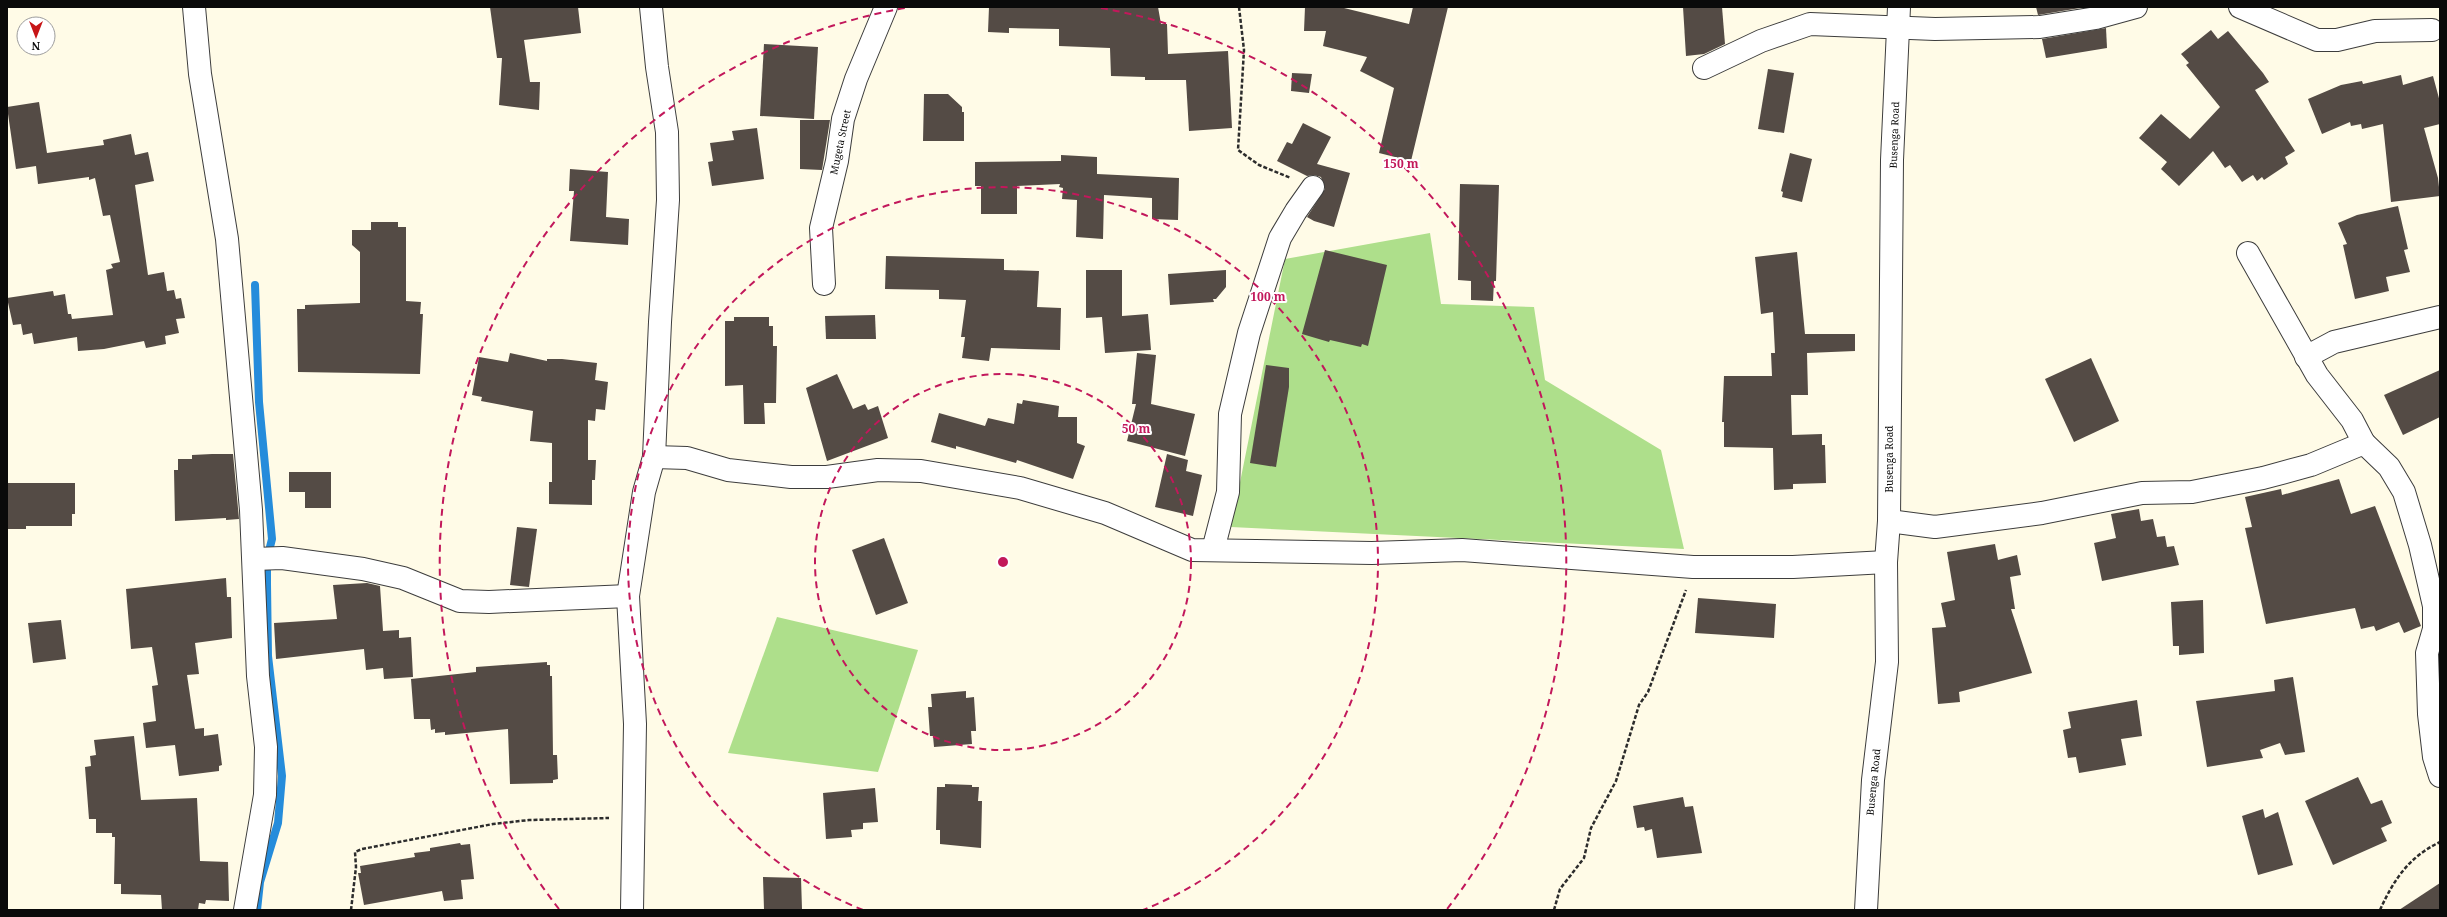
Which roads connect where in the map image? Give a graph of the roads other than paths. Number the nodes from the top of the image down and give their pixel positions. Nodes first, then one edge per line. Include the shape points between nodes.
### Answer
1 (194, 7) edge
2 (651, 7) edge
3 (886, 7) edge
4 (2136, 7) edge
5 (2240, 7) edge
6 (1899, 17) edge
7 (2432, 30) dead end
8 (1704, 68) dead end
9 (1313, 187) road end
10 (2248, 253) dead end
11 (824, 284) dead end
12 (2440, 317) edge
13 (2306, 357) junction
14 (2364, 443) junction
15 (654, 457) junction
16 (1889, 521) junction
17 (1214, 550) junction
18 (254, 559) junction
19 (1886, 562) junction
20 (628, 596) junction
21 (2434, 675) edge
22 (2440, 776) edge
23 (245, 910) edge
24 (632, 910) edge
25 (1866, 910) edge

1 - 18 street via 200,74 227,239 242,389
2 - 15 street via 667,132 668,200
3 - 11 street, Mugeta Street via 856,79 843,119 838,161 821,228
4 - 6 street via 2096,18 2040,27
5 - 7 street via 2317,40 2337,40 2375,31
6 - 8 street via 1810,24 1761,41
6 - 16 street, Busenga Road via 1892,167
9 - 17 street via 1280,238 1249,333 1230,414 1228,492
10 - 13 street
12 - 13 street via 2334,342
13 - 14 street via 2352,420
14 - 16 street via 2311,465 2263,478 2192,492 2142,493 2042,513 1935,527
14 - 21 street via 2388,467 2404,492 2420,545 2434,606 2434,629 2427,653
15 - 17 street via 687,458 728,470 791,477 828,477 878,470 920,471 1020,488 1105,513 1192,550
15 - 20 street via 644,492
16 - 19 street, Busenga Road
17 - 19 street via 1372,553 1462,550 1693,567 1793,567
18 - 20 street via 282,558 363,569 403,578 460,601
18 - 23 street via 258,676 266,761 265,795
19 - 25 street, Busenga Road via 1887,662 1872,787
20 - 24 street via 635,724
21 - 22 street via 2429,714 2434,757

